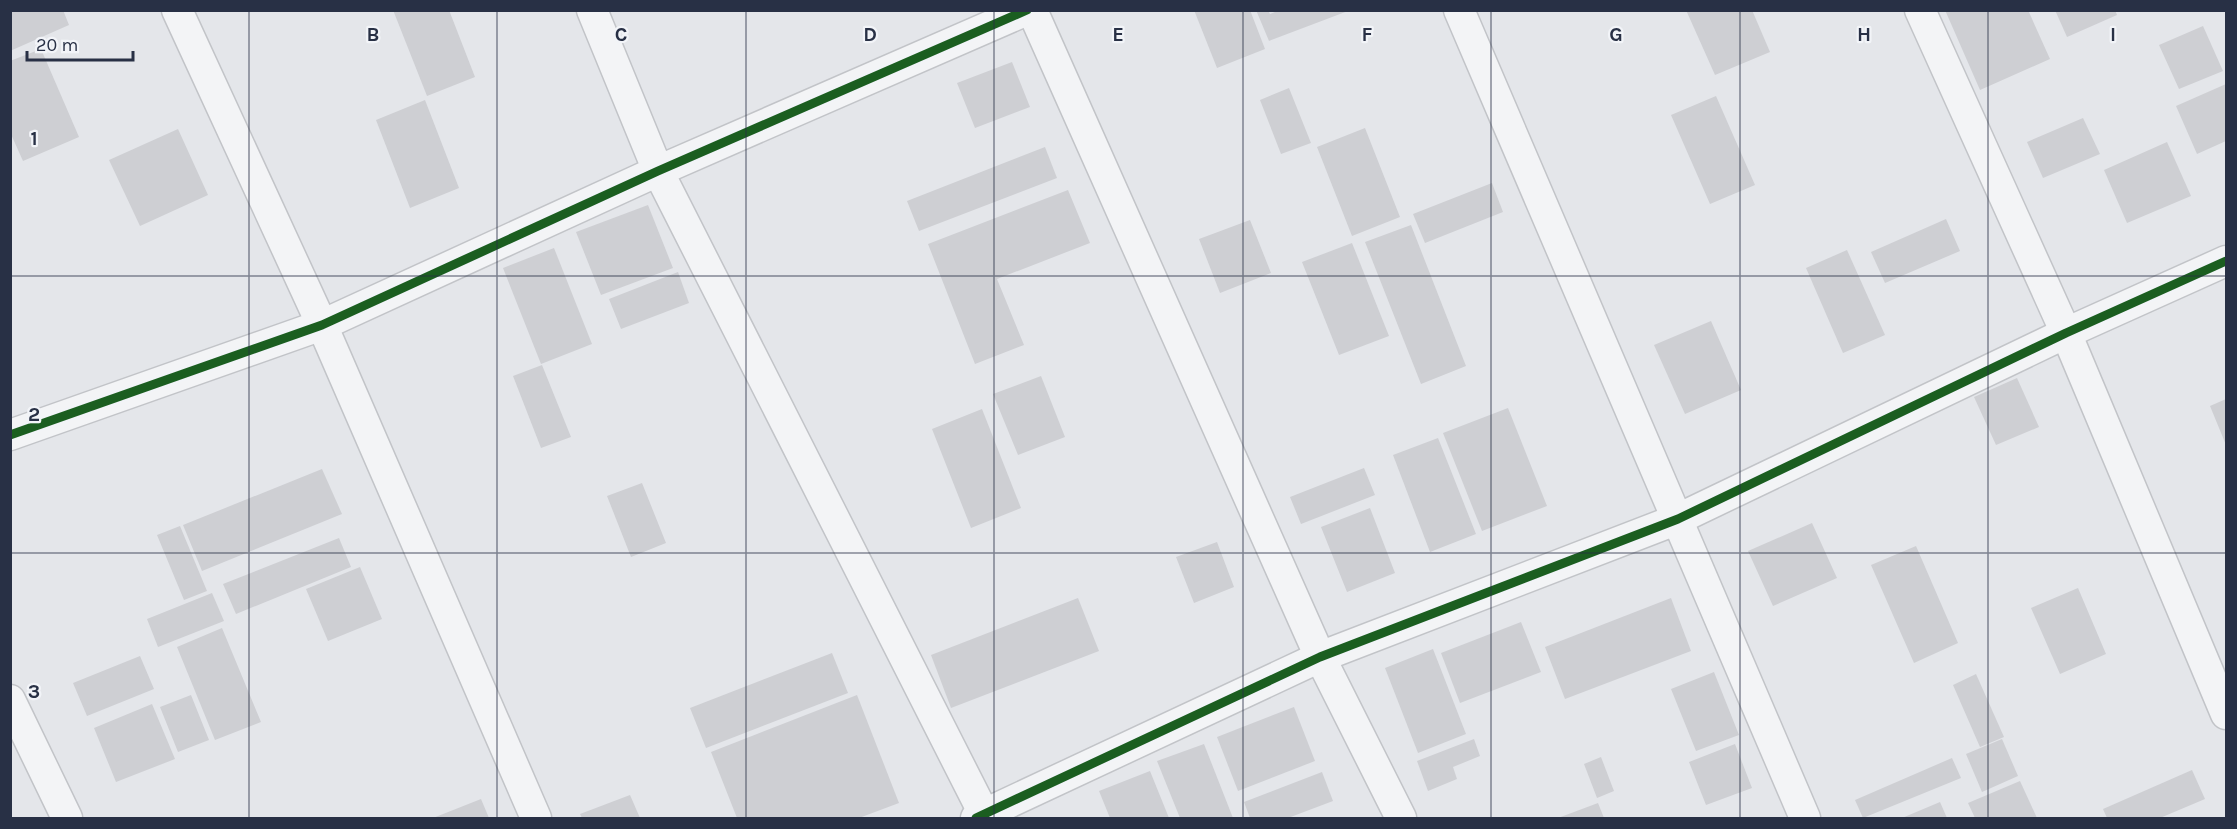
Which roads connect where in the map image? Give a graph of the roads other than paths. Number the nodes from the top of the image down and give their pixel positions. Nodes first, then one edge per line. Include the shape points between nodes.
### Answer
1 (177, 10) edge
2 (592, 10) edge
3 (1027, 10) edge
4 (1032, 10) edge
5 (1459, 10) edge
6 (1920, 10) edge
7 (658, 171) junction
8 (2226, 261) edge
9 (322, 325) junction
10 (2066, 333) junction
11 (10, 435) edge
12 (1678, 519) junction
13 (1320, 657) junction
14 (10, 700) edge
15 (2226, 714) edge
16 (982, 817) edge
17 (67, 819) edge
18 (536, 819) edge
19 (1401, 819) edge
20 (1806, 819) edge

1 - 9 street
2 - 7 street
3 - 7 street
4 - 13 street
5 - 12 street
6 - 10 street
7 - 9 street
7 - 16 street
8 - 10 street
9 - 11 street
9 - 18 street
10 - 12 street
10 - 15 street
12 - 13 street
12 - 20 street
13 - 16 street
13 - 19 street
14 - 17 street

